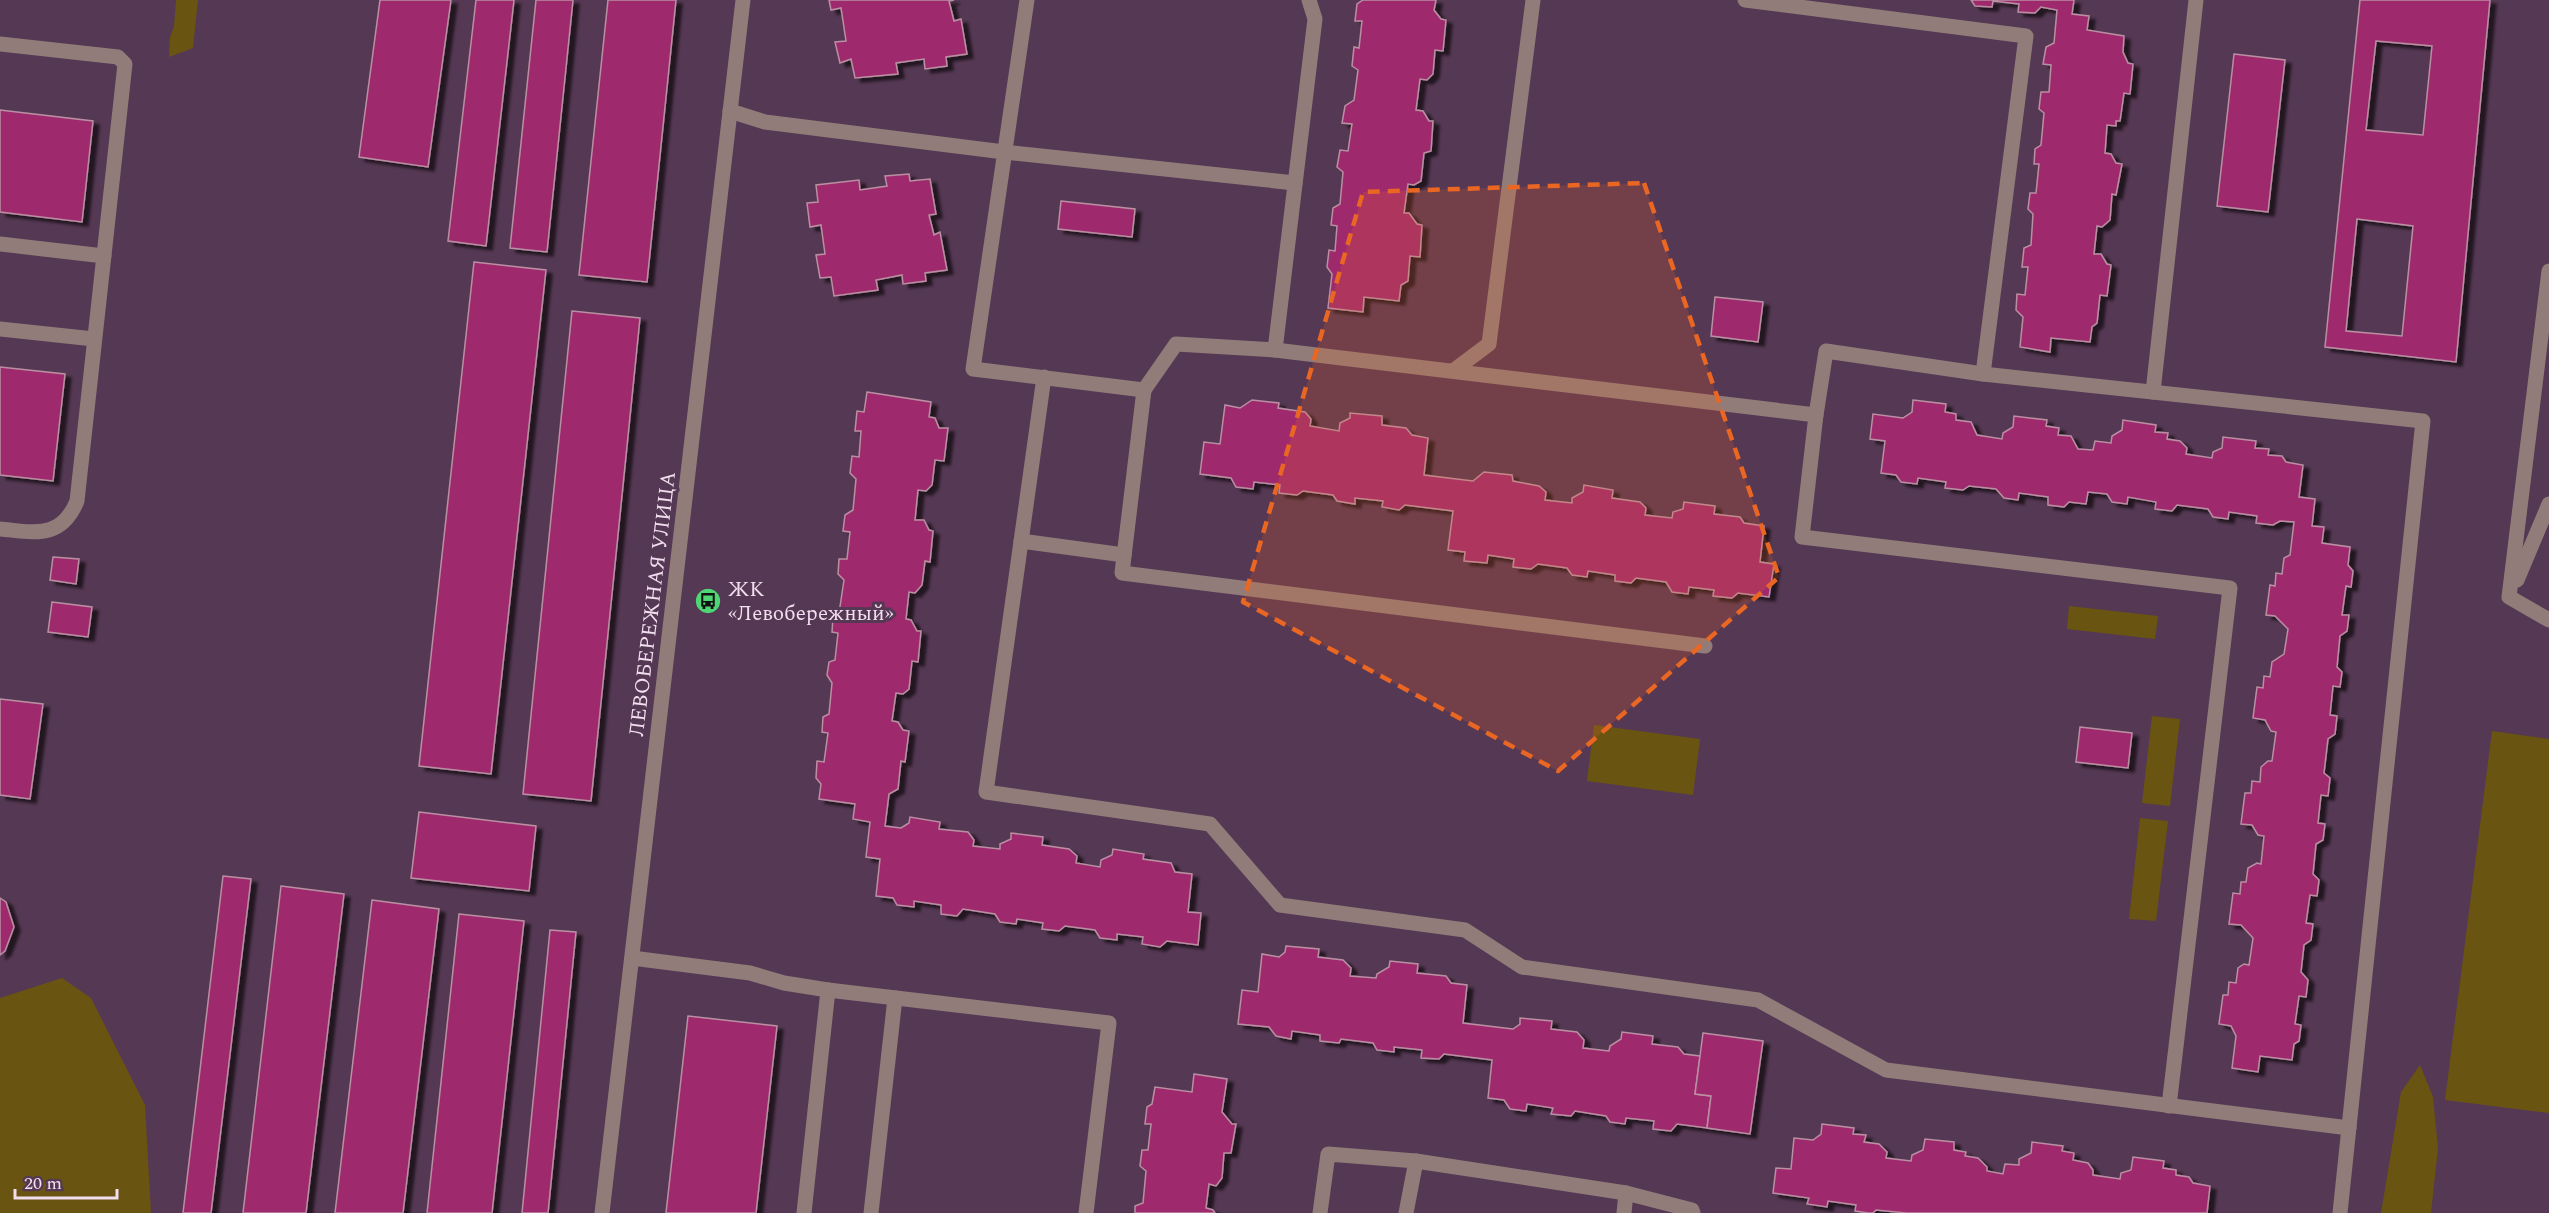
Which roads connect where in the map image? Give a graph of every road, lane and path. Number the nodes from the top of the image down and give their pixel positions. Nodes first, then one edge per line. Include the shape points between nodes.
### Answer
1 (743, 0) edge
2 (1027, 0) edge
3 (1309, 0) edge
4 (1533, 0) edge
5 (1745, 0) edge
6 (2196, 0) edge
7 (0, 44) edge
8 (730, 111) junction
9 (1004, 152) junction
10 (1295, 183) junction
11 (0, 244) edge
12 (104, 256) junction
13 (2549, 271) edge
14 (0, 328) edge
15 (94, 339) junction
16 (1275, 350) junction
17 (1453, 371) junction
18 (1983, 374) junction
19 (1044, 377) junction
20 (1144, 390) junction
21 (2153, 392) junction
22 (1816, 415) junction
23 (2549, 504) edge
24 (0, 529) edge
25 (1021, 541) junction
26 (1124, 555) junction
27 (2510, 597) junction
28 (2549, 620) edge
29 (1705, 646) dead end
30 (632, 958) junction
31 (828, 990) junction
32 (895, 998) junction
33 (2169, 1106) junction
34 (2349, 1128) junction
35 (1416, 1161) junction
36 (1626, 1193) junction
37 (602, 1213) edge
38 (804, 1213) edge
39 (871, 1213) edge
40 (1086, 1213) edge
41 (1320, 1213) edge
42 (1406, 1213) edge
43 (1624, 1213) edge
44 (1693, 1213) edge
45 (2340, 1213) edge

1 - 8 street, ЛЕВОБЕРЕЖНАЯ УЛИЦА
2 - 9 street
3 - 10 street via 1315,19
4 - 17 street via 1489,344
5 - 18 street via 2026,36
6 - 21 street
7 - 12 street via 118,57 124,62
8 - 9 street via 765,122
8 - 30 street, ЛЕВОБЕРЕЖНАЯ УЛИЦА
9 - 10 street
9 - 19 street via 973,369
10 - 16 street
11 - 12 street
12 - 15 street
13 - 27 street
14 - 15 street
15 - 24 street via 72,512 54,529 40,533
16 - 17 street
16 - 20 street via 1176,344
17 - 22 street
18 - 21 street
18 - 22 street via 1826,351
19 - 20 street
19 - 25 street
20 - 26 street
21 - 34 street via 2423,421
22 - 33 street via 1802,537 2230,588
23 - 27 street
25 - 26 street
25 - 33 street via 986,792 1210,824 1280,905 1465,930 1522,967 1758,1000 1886,1070
26 - 29 street via 1122,573
27 - 28 street
30 - 31 street via 750,973
30 - 37 street, ЛЕВОБЕРЕЖНАЯ УЛИЦА
31 - 32 street
31 - 38 street
32 - 39 street
32 - 40 street via 1109,1023
33 - 34 street
34 - 45 street
35 - 36 street
35 - 41 street via 1328,1154
35 - 42 street
36 - 43 street
36 - 44 street

